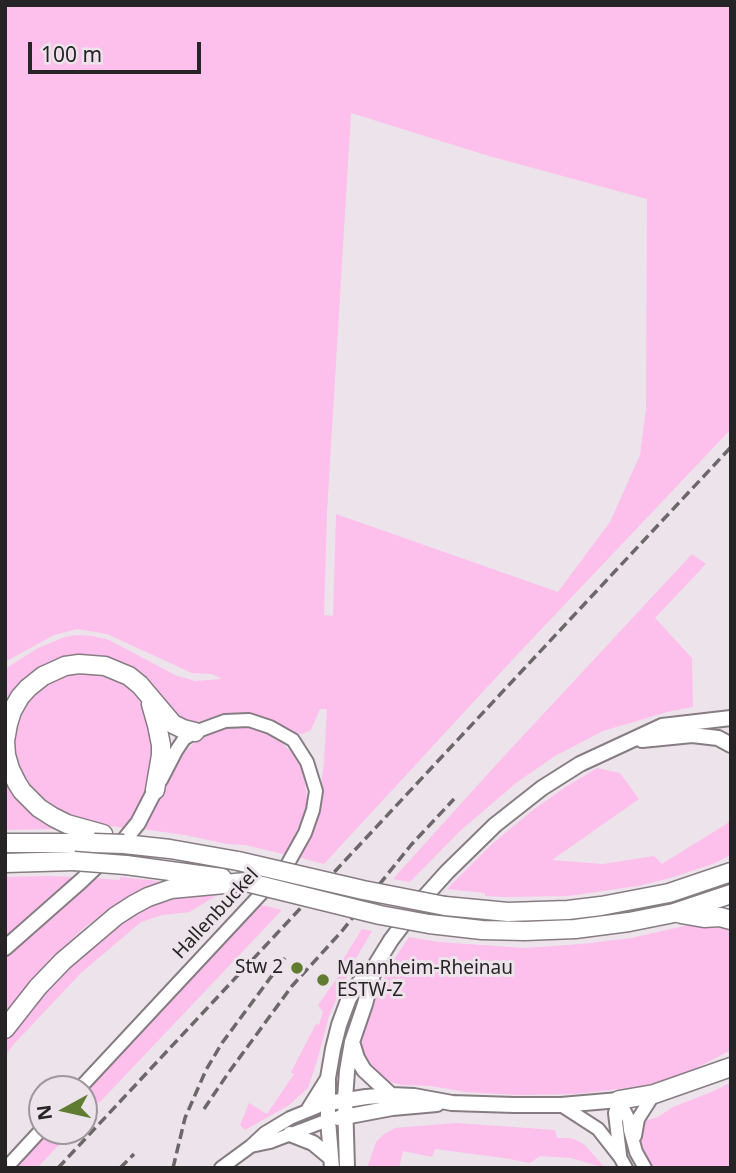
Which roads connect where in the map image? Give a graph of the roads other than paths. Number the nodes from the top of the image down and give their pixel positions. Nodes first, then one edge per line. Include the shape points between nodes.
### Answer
1 (150, 697) junction
2 (731, 718) edge
3 (195, 732) junction
4 (631, 741) junction
5 (731, 745) edge
6 (155, 790) junction
7 (99, 839) junction
8 (5, 843) edge
9 (731, 860) edge
10 (5, 863) edge
11 (731, 872) edge
12 (219, 882) junction
13 (669, 892) junction
14 (731, 894) edge
15 (674, 913) junction
16 (731, 920) edge
17 (5, 948) edge
18 (375, 966) junction
19 (5, 1029) edge
20 (352, 1042) junction
21 (731, 1056) edge
22 (731, 1067) edge
23 (712, 1072) junction
24 (92, 1075) edge
25 (328, 1079) junction
26 (654, 1094) junction
27 (391, 1095) junction
28 (345, 1099) junction
29 (619, 1100) junction
30 (328, 1103) junction
31 (452, 1103) junction
32 (561, 1105) junction
33 (309, 1109) junction
34 (345, 1116) junction
35 (328, 1120) junction
36 (290, 1134) junction
37 (28, 1144) edge
38 (634, 1144) junction
39 (251, 1146) junction
40 (623, 1162) edge
41 (332, 1163) edge
42 (6, 1168) edge
43 (220, 1168) edge
44 (347, 1168) edge
45 (645, 1168) edge

1 - 3 highway via 173,724
1 - 6 highway via 161,755
1 - 7 highway via 129,676 105,666 65,666 28,688 8,724 6,755 22,791 53,817
2 - 4 main road via 662,726
3 - 6 street via 184,739
3 - 24 street, Hallenbuckel via 214,723 249,720 293,740 307,762 316,791 313,810 286,867
4 - 5 main road via 692,735 718,738
4 - 18 main road via 580,764 495,825 420,902
6 - 17 main road via 125,839
7 - 8 highway
7 - 13 highway, bridge via 239,861 445,906 508,912 568,910
9 - 13 highway
10 - 12 highway, bridge via 126,865
11 - 13 highway
12 - 15 highway, bridge via 246,883 380,915 482,930 575,929
12 - 19 highway via 171,889 116,916 63,961
14 - 15 highway
15 - 16 highway
18 - 20 main road
18 - 25 main road via 349,998
20 - 27 main road via 364,1070
20 - 28 main road
21 - 23 highway
22 - 23 highway
23 - 26 highway
25 - 30 main road
25 - 33 main road
26 - 29 highway
26 - 38 street via 638,1119
27 - 28 main road
27 - 31 main road
28 - 30 main road
28 - 34 main road
29 - 32 main road
29 - 38 street
29 - 40 street via 615,1113
30 - 33 street
30 - 35 main road
31 - 32 main road
31 - 34 main road
32 - 40 street via 598,1129
33 - 39 street
34 - 35 main road
34 - 44 main road
35 - 36 street
35 - 41 main road
36 - 39 street
36 - 41 main road via 313,1143
37 - 42 street
38 - 45 street
39 - 43 street

